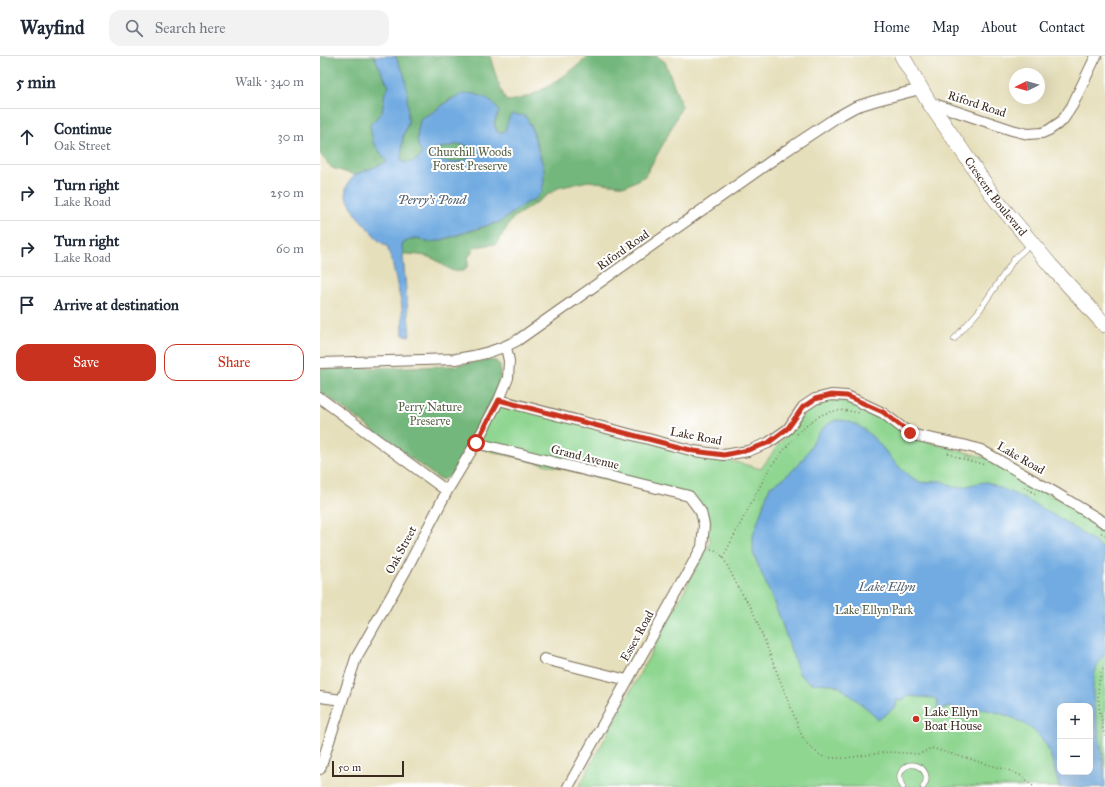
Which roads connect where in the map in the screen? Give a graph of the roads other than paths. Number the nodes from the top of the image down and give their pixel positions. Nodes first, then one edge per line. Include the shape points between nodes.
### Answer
1 (902, 56) edge
2 (1096, 56) edge
3 (924, 95) junction
4 (1032, 243) junction
5 (1105, 325) edge
6 (954, 339) dead end
7 (506, 347) junction
8 (320, 363) edge
9 (320, 398) edge
10 (499, 400) junction
11 (476, 443) junction
12 (447, 491) junction
13 (689, 496) joint
14 (1103, 528) edge
15 (544, 659) dead end
16 (628, 680) junction
17 (320, 697) edge
18 (342, 700) junction
19 (320, 769) edge
20 (568, 787) edge
21 (903, 787) edge
22 (923, 787) edge

1 - 3 street, Crescent Boulevard
2 - 3 street, Riford Road via 1062,121 1042,133 1028,134 1012,130
3 - 4 street, Crescent Boulevard via 996,200
3 - 7 street, Riford Road via 874,101 855,107 837,117
4 - 5 street, Crescent Boulevard
4 - 6 lane via 1015,258 979,311
7 - 8 street, Riford Road via 456,359
7 - 10 street, Oak Street via 509,361 508,378
9 - 12 street
10 - 11 street, Oak Street
10 - 14 street, Lake Road via 694,451 724,455 768,443 788,428 803,407 815,399 831,395 847,396 883,412 910,433 981,450 1054,492
11 - 12 street, Oak Street
11 - 13 street, Grand Avenue
12 - 18 street, Oak Street via 356,658
13 - 16 street, Essex Road via 701,512 704,525 702,547
15 - 16 street
16 - 20 street, Essex Road
17 - 18 street
18 - 19 street, Oak Street
21 - 22 lane via 900,774 905,767 913,765 924,771 926,780

